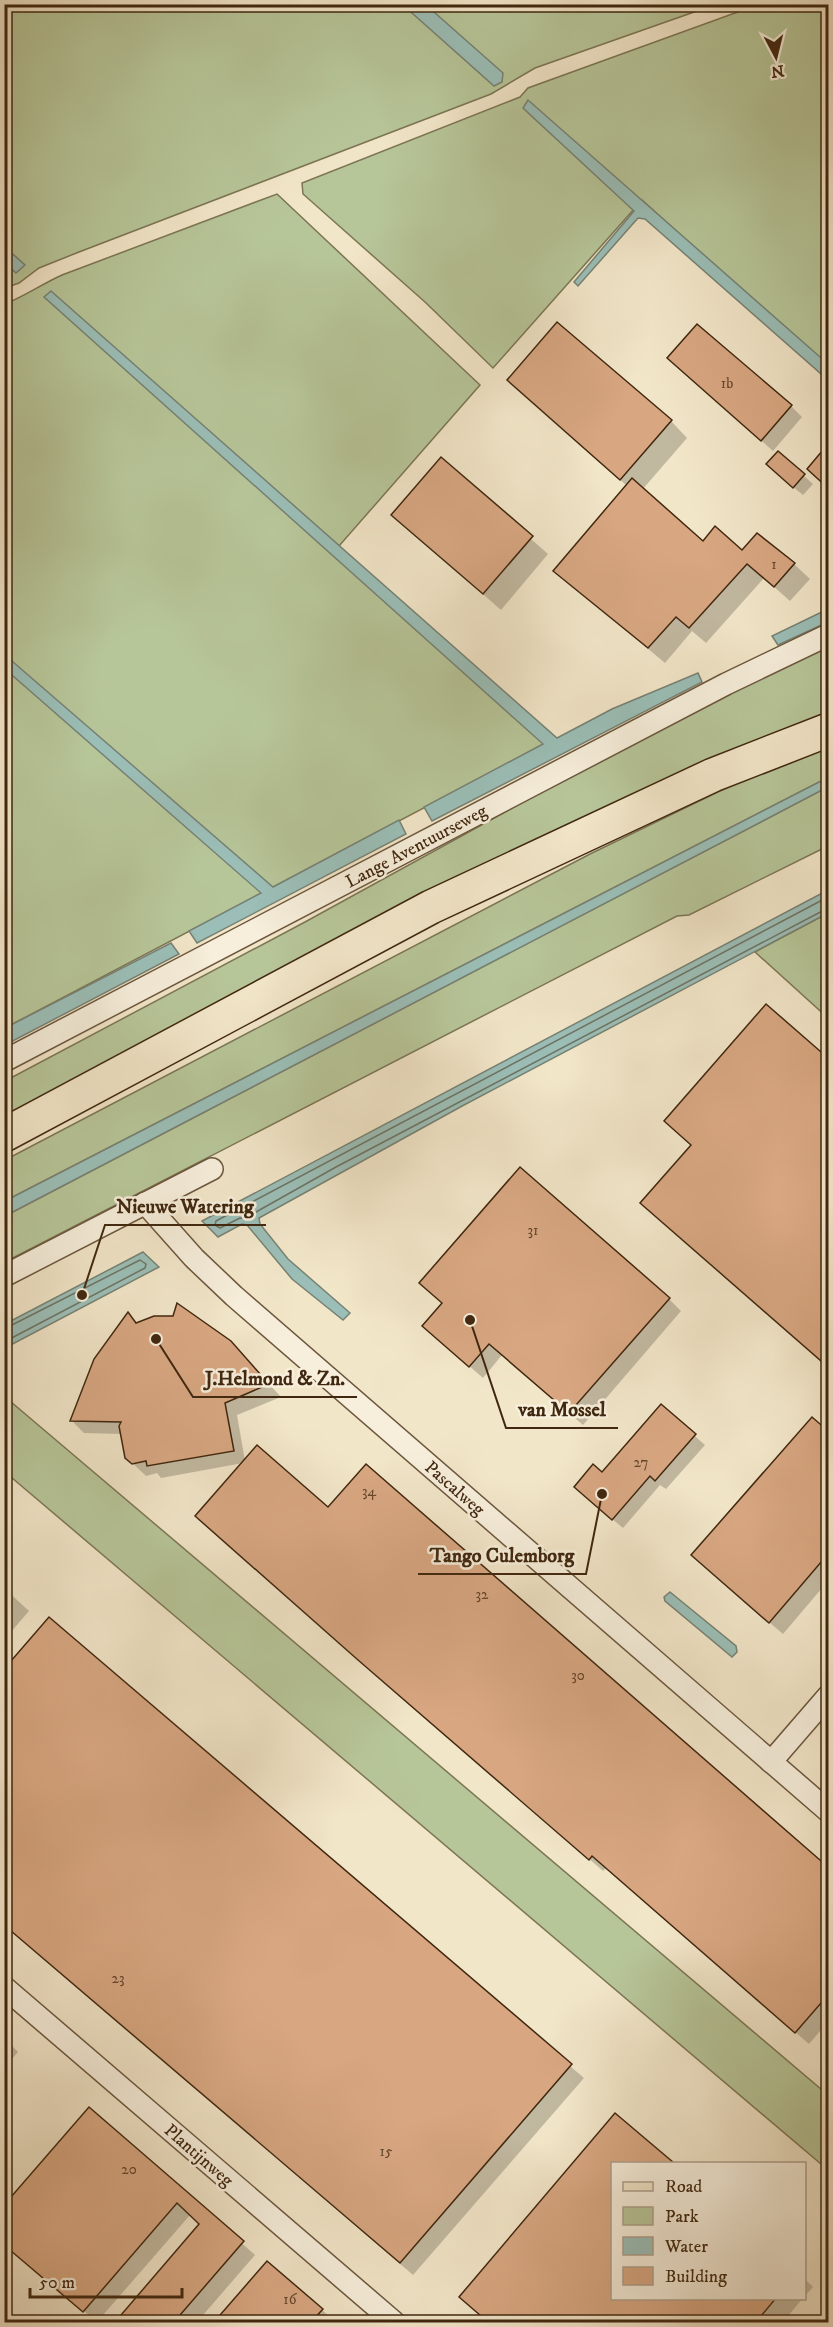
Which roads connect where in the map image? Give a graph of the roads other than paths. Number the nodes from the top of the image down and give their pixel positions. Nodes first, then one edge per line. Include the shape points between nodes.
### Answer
1 (828, 635) edge
2 (828, 730) edge
3 (4, 1061) edge
4 (4, 1136) edge
5 (212, 1169) dead end
6 (145, 1203) junction
7 (4, 1276) edge
8 (828, 1696) edge
9 (771, 1762) junction
10 (828, 1811) edge
11 (4, 1987) edge
12 (394, 2322) edge

1 - 3 street, Lange Aventuurseweg via 726,684
2 - 4 main road via 713,775 431,907
5 - 6 street
6 - 7 street
6 - 9 street, Pascalweg via 234,1296
8 - 9 street
9 - 10 street, Pascalweg
11 - 12 street, Plantijnweg

